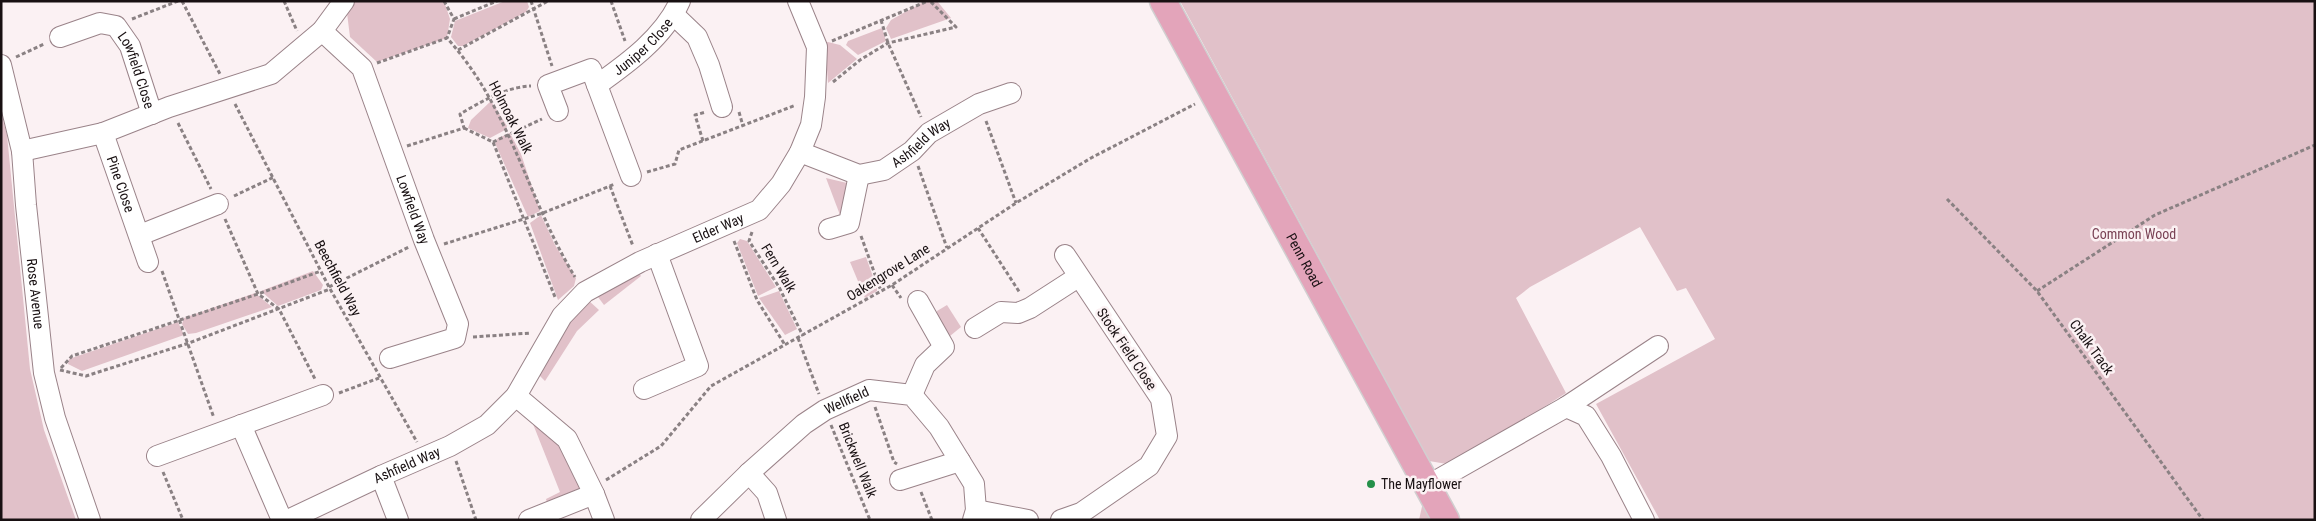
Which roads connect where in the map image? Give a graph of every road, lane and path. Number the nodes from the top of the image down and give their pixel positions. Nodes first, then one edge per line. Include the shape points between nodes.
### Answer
1 (178, 1) edge
2 (182, 1) edge
3 (284, 1) edge
4 (344, 1) edge
5 (444, 1) edge
6 (497, 1) edge
7 (531, 1) edge
8 (548, 1) edge
9 (611, 1) edge
10 (798, 1) edge
11 (929, 1) edge
12 (1163, 1) edge
13 (677, 8) edge
14 (534, 10) junction
15 (454, 19) junction
16 (881, 20) junction
17 (116, 26) junction
18 (322, 31) junction
19 (60, 37) joint
20 (447, 38) junction
21 (888, 43) junction
22 (304, 46) junction
23 (817, 47) junction
24 (458, 50) junction
25 (632, 60) junction
26 (5, 62) edge
27 (362, 68) junction
28 (594, 77) junction
29 (553, 83) junction
30 (228, 89) junction
31 (1011, 93) dead end
32 (1213, 94) junction
33 (491, 97) junction
34 (815, 97) junction
35 (980, 104) junction
36 (722, 107) dead end
37 (161, 110) junction
38 (558, 111) dead end
39 (464, 128) junction
40 (103, 132) junction
41 (929, 133) junction
42 (2315, 144) edge
43 (22, 151) junction
44 (392, 151) junction
45 (912, 151) junction
46 (800, 152) junction
47 (858, 175) junction
48 (631, 176) junction
49 (274, 177) junction
50 (610, 186) junction
51 (1948, 199) dead end
52 (1016, 203) junction
53 (218, 204) junction
54 (759, 210) junction
55 (543, 213) junction
56 (525, 218) junction
57 (849, 222) junction
58 (724, 225) junction
59 (978, 228) junction
60 (829, 229) dead end
61 (140, 235) junction
62 (426, 244) junction
63 (947, 248) junction
64 (1065, 255) dead end
65 (648, 258) junction
66 (148, 262) joint
67 (321, 270) junction
68 (1078, 277) junction
69 (330, 288) junction
70 (881, 291) junction
71 (2037, 291) junction
72 (584, 292) junction
73 (258, 294) junction
74 (918, 301) dead end
75 (1030, 308) junction
76 (279, 309) junction
77 (180, 321) junction
78 (557, 324) junction
79 (975, 328) dead end
80 (803, 336) junction
81 (455, 338) junction
82 (798, 338) junction
83 (189, 343) junction
84 (785, 345) junction
85 (1658, 346) dead end
86 (390, 358) dead end
87 (52, 371) junction
88 (379, 378) junction
89 (644, 390) dead end
90 (869, 390) junction
91 (323, 395) junction
92 (912, 395) junction
93 (516, 396) junction
94 (1566, 407) junction
95 (824, 410) junction
96 (241, 425) junction
97 (219, 433) junction
98 (450, 446) junction
99 (157, 456) joint
100 (960, 460) junction
101 (749, 473) junction
102 (381, 476) junction
103 (907, 478) junction
104 (1427, 486) junction
105 (594, 494) junction
106 (974, 515) edge
107 (90, 520) edge
108 (183, 520) edge
109 (282, 520) edge
110 (288, 520) edge
111 (398, 520) edge
112 (476, 520) edge
113 (530, 520) edge
114 (604, 520) edge
115 (701, 520) edge
116 (776, 520) edge
117 (870, 520) edge
118 (932, 520) edge
119 (1028, 520) edge
120 (1061, 520) edge
121 (1065, 520) edge
122 (1446, 520) edge
123 (1644, 520) edge
124 (2203, 520) edge

1 - 17 path
2 - 30 path, Beechfield Way
3 - 22 path
4 - 18 street
5 - 15 path
6 - 15 path
7 - 14 path
8 - 14 path
9 - 25 path
10 - 23 street, Elder Way
11 - 16 path
11 - 21 path via 956,27
12 - 32 main road, Penn Road
13 - 25 street, Juniper Close
13 - 36 street via 697,37
14 - 24 path
14 - 29 path
15 - 20 path
16 - 21 path
16 - 23 path
17 - 19 street, Lowfield Close via 100,23
17 - 37 street, Lowfield Close via 130,46
18 - 22 street
18 - 27 street, Lowfield Way
19 - 26 path
20 - 24 path, Holmoak Walk
20 - 27 path
21 - 34 path via 860,60
21 - 41 path
22 - 30 street via 271,74
23 - 34 street, Elder Way
24 - 33 path, Holmoak Walk
25 - 28 street, Juniper Close
26 - 43 street, Rose Avenue
27 - 44 street, Lowfield Way
28 - 29 street, Juniper Close
28 - 48 street
29 - 33 path via 522,86
29 - 38 street
30 - 37 street
30 - 49 path, Beechfield Way
31 - 35 street, Ashfield Way
32 - 52 path, Oakengrove Lane via 1091,158
32 - 104 main road, Penn Road
33 - 39 path via 460,114
33 - 55 path, Holmoak Walk
34 - 46 street, Elder Way via 811,125
34 - 48 path via 680,150 675,164
35 - 41 street, Ashfield Way
35 - 52 path
37 - 40 street
37 - 53 path
39 - 44 path
39 - 56 path via 493,142
40 - 43 street
40 - 61 street, Pine Close
41 - 45 street, Ashfield Way
42 - 71 path via 2155,215
43 - 87 street, Rose Avenue via 26,205
44 - 62 street, Lowfield Way
45 - 47 street, Ashfield Way via 884,170
45 - 63 path
46 - 47 street
46 - 54 street, Elder Way via 781,184
47 - 57 street
48 - 50 path
49 - 53 path
49 - 67 path, Beechfield Way
50 - 55 path
50 - 65 path
51 - 71 path, Chalk Track
52 - 59 path, Oakengrove Lane
53 - 61 street
53 - 73 path
54 - 58 street, Elder Way
54 - 80 path, Fern Walk via 749,241 779,287
55 - 56 path
55 - 72 path, Holmoak Walk via 558,249
56 - 62 path
56 - 78 path
57 - 60 street
57 - 70 path via 861,236
58 - 65 street, Elder Way
58 - 84 path, Fern Walk via 757,300
59 - 63 path, Oakengrove Lane
59 - 75 path
61 - 66 street, Pine Close
62 - 69 path
62 - 81 street, Lowfield Way via 458,324
63 - 70 path, Oakengrove Lane
64 - 68 street, Stock Field Close
65 - 72 street, Elder Way
65 - 89 street via 698,366
66 - 77 path via 160,265
67 - 69 path, Beechfield Way
67 - 73 path
68 - 75 street
68 - 121 street, Stock Field Close via 1161,399 1167,436 1149,466
69 - 76 path
69 - 88 path, Beechfield Way
70 - 80 path, Oakengrove Lane
71 - 124 path, Chalk Track
72 - 78 street, Elder Way
73 - 76 path
73 - 77 path
74 - 92 street via 944,347 924,365
75 - 79 street via 1018,313 1001,312
76 - 83 path
76 - 91 path
77 - 83 path
77 - 87 path via 72,356
78 - 81 path
78 - 93 street, Elder Way
80 - 82 path, Oakengrove Lane
81 - 86 street
82 - 84 path, Oakengrove Lane
82 - 95 path, Brickwell Walk
83 - 87 path via 86,376
83 - 97 path
84 - 105 path, Oakengrove Lane via 712,386 661,446 605,481
85 - 94 street
87 - 107 street, Rose Avenue via 55,418
88 - 91 path via 332,395
88 - 98 path, Beechfield Way via 416,442 440,436
90 - 92 street, Wellfield
90 - 95 street, Wellfield
90 - 103 path via 894,462
91 - 96 street
92 - 100 street via 939,427
93 - 98 street, Ashfield Way via 487,425
93 - 105 street via 567,439
94 - 104 street
94 - 123 street via 1586,416
95 - 101 street, Wellfield
95 - 117 path, Brickwell Walk
96 - 97 street
96 - 109 street
97 - 99 street
98 - 102 street, Ashfield Way
98 - 112 path
99 - 108 path
100 - 103 street
100 - 106 street via 974,484
101 - 115 street, Wellfield
101 - 116 street via 767,493
102 - 110 street, Ashfield Way
102 - 111 street
103 - 118 path
104 - 122 main road, Penn Road
105 - 113 street
105 - 114 street
106 - 119 street
120 - 121 street, Stock Field Close

